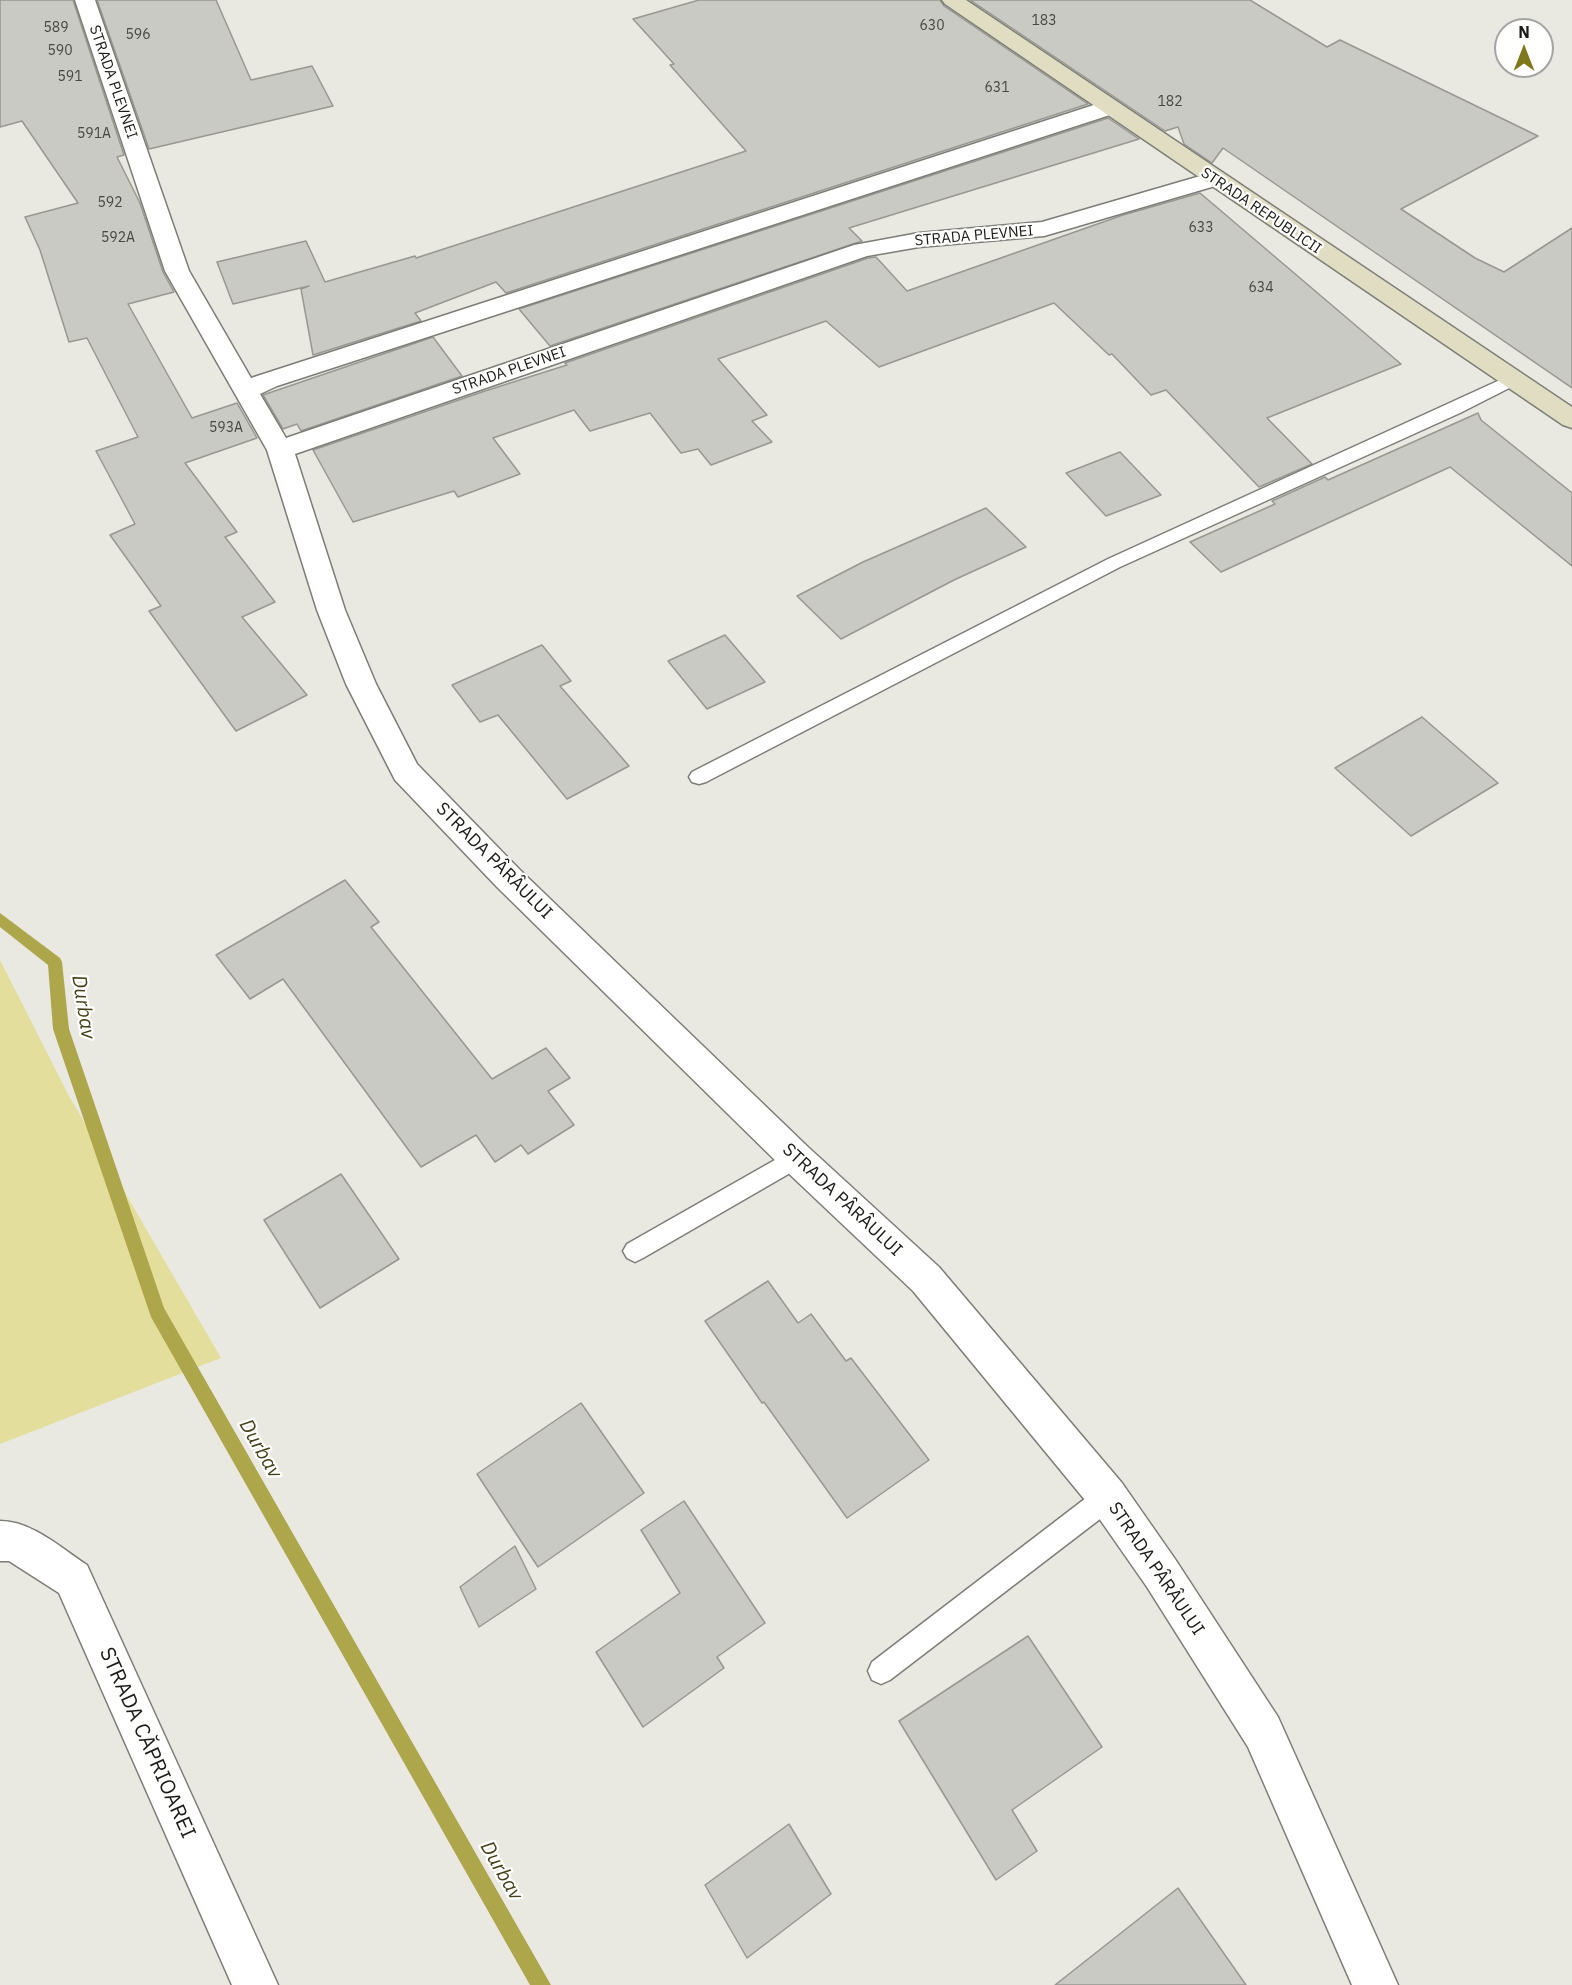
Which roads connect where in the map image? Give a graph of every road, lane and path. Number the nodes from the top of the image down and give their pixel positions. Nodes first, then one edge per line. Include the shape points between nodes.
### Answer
1 (85, 0) edge
2 (952, 0) edge
3 (1108, 108) junction
4 (1214, 179) junction
5 (1513, 379) junction
6 (247, 390) junction
7 (1572, 419) edge
8 (280, 450) junction
9 (699, 777) dead end
10 (796, 1158) junction
11 (635, 1251) dead end
12 (1108, 1497) junction
13 (0, 1541) edge
14 (881, 1671) dead end
15 (255, 1985) edge
16 (1375, 1985) edge

1 - 6 street, STRADA PLEVNEI via 177,271
2 - 3 main road, STRADA REPUBLICII
3 - 4 main road, STRADA REPUBLICII
3 - 6 street
4 - 5 main road, STRADA REPUBLICII
4 - 8 street, STRADA PLEVNEI via 1044,229 919,240 862,250
5 - 7 main road, STRADA REPUBLICII
5 - 9 lane via 1114,563
6 - 8 street, STRADA PLEVNEI
8 - 10 street, STRADA PÂRÂULUI via 331,610 361,684 406,772 508,878
10 - 11 lane
10 - 12 street, STRADA PÂRÂULUI via 926,1279
12 - 14 lane
12 - 16 street, STRADA PÂRÂULUI via 1263,1732
13 - 15 street, STRADA CĂPRIOAREI via 14,1541 74,1579

